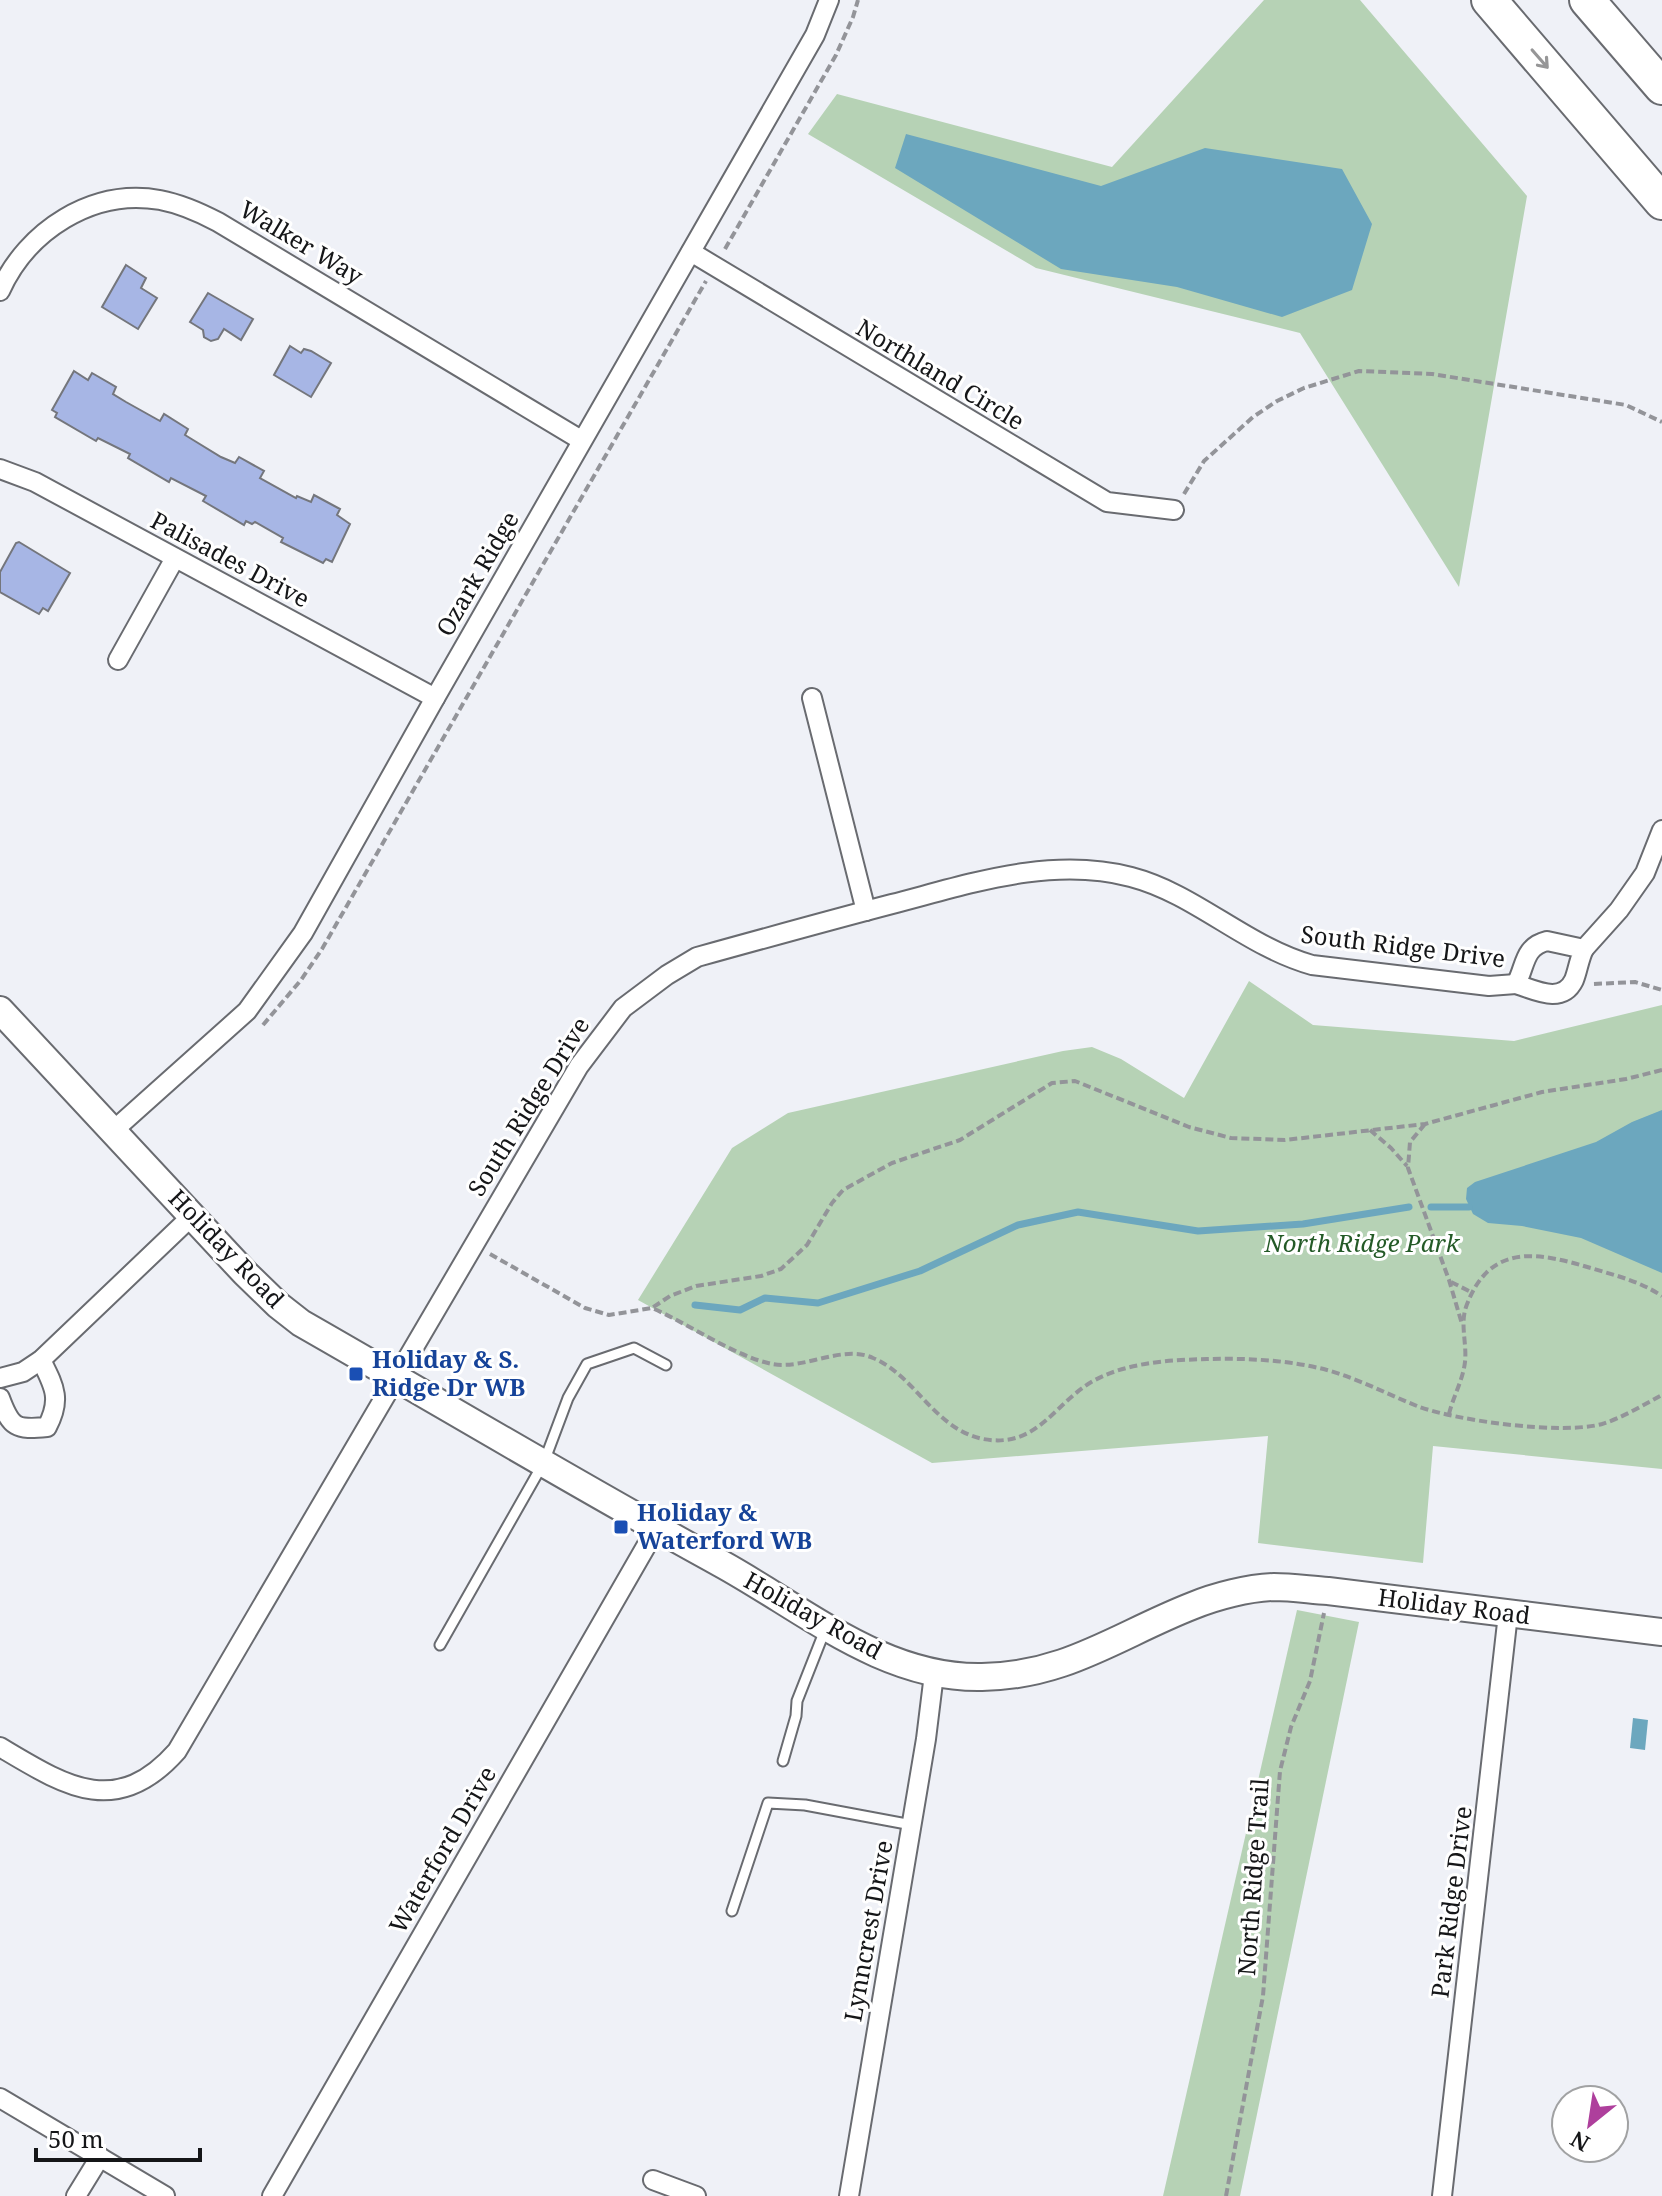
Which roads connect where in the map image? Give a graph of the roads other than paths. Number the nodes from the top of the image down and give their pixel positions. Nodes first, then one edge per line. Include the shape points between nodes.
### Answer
1 (829, 0) edge
2 (1489, 0) edge
3 (1587, 0) edge
4 (1662, 87) edge
5 (1662, 202) edge
6 (691, 252) junction
7 (0, 291) edge
8 (581, 440) junction
9 (0, 469) edge
10 (1174, 510) road end
11 (175, 558) junction
12 (118, 660) dead end
13 (435, 698) junction
14 (812, 698) dead end
15 (1662, 830) edge
16 (866, 911) junction
17 (1584, 949) junction
18 (1516, 984) junction
19 (0, 1010) edge
20 (114, 1130) junction
21 (193, 1215) junction
22 (41, 1360) junction
23 (666, 1365) dead end
24 (396, 1377) junction
25 (0, 1378) edge
26 (0, 1398) edge
27 (544, 1462) junction
28 (656, 1529) junction
29 (1508, 1614) junction
30 (826, 1627) junction
31 (1662, 1632) edge
32 (440, 1645) dead end
33 (934, 1674) junction
34 (0, 1747) edge
35 (783, 1761) dead end
36 (912, 1825) junction
37 (732, 1911) dead end
38 (0, 2098) edge
39 (100, 2157) junction
40 (653, 2180) dead end
41 (76, 2196) edge
42 (165, 2196) edge
43 (272, 2196) edge
44 (696, 2196) edge
45 (849, 2196) edge
46 (1442, 2196) edge

1 - 6 street, Ozark Ridge via 815,35
2 -> 5 highway
3 - 4 highway
6 - 8 street, Ozark Ridge
6 - 10 street, Northland Circle via 1107,502
7 - 8 street, Walker Way via 29,245 77,212 123,199 188,207
8 - 13 street, Ozark Ridge
9 - 11 street, Palisades Drive via 35,482
11 - 12 street
11 - 13 street, Palisades Drive
13 - 20 street, Ozark Ridge via 303,933 247,1011
14 - 16 street
15 - 17 street via 1645,873
16 - 18 street, South Ridge Drive via 1034,871 1086,869 1165,890 1263,947 1312,965 1489,986
16 - 24 street, South Ridge Drive via 697,957 623,1008 579,1066
17 - 18 street, South Ridge Drive via 1538,944 1526,956
17 - 18 street, South Ridge Drive via 1575,978 1564,991 1548,995
19 - 20 street, Holiday Road
20 - 21 street, Holiday Road
21 - 22 street
21 - 24 street, Holiday Road via 278,1305
22 - 25 street
22 - 26 street via 55,1390 56,1411 47,1427 22,1429 8,1420
23 - 27 lane via 634,1348 587,1364
24 - 27 street, Holiday Road
24 - 34 street, South Ridge Drive via 212,1695 165,1764 127,1787 92,1790 58,1782
27 - 28 street, Holiday Road
27 - 32 lane
28 - 30 street, Holiday Road
28 - 43 street, Waterford Drive
29 - 31 street, Holiday Road
29 - 33 street, Holiday Road via 1273,1587 1194,1605 1080,1659 1045,1669 983,1677
29 - 46 street, Park Ridge Drive
30 - 33 street, Holiday Road via 888,1659
30 - 35 lane via 797,1701
33 - 36 street, Lynncrest Drive
36 - 37 lane via 768,1803
36 - 45 street, Lynncrest Drive
38 - 39 street
39 - 41 street
39 - 42 street
40 - 44 street

